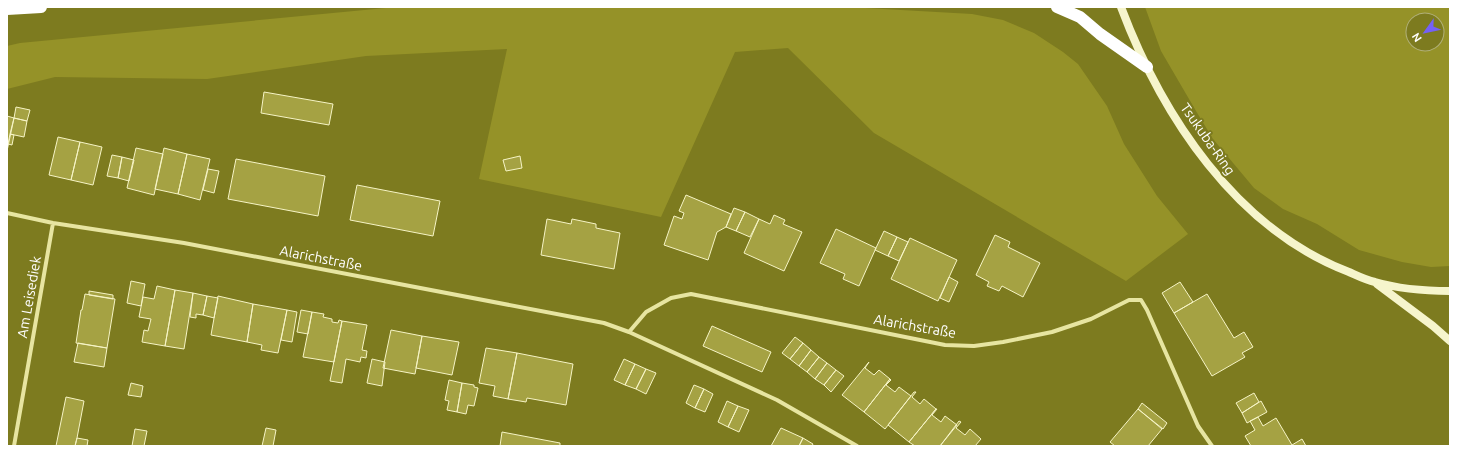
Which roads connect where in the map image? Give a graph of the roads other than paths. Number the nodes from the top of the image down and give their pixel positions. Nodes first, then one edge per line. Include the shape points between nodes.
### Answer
1 (41, 7) edge
2 (1057, 7) edge
3 (1121, 7) edge
4 (7, 9) edge
5 (1147, 68) junction
6 (7, 213) edge
7 (53, 223) junction
8 (1375, 282) junction
9 (1450, 291) edge
10 (628, 332) junction
11 (1450, 341) edge
12 (14, 446) edge
13 (857, 446) edge
14 (1212, 446) edge

1 - 4 highway
2 - 5 highway via 1080,17
3 - 5 main road, Tsukuba-Ring
5 - 8 main road, Tsukuba-Ring via 1195,147 1225,186 1264,223 1299,248 1335,267
6 - 7 street, Alarichstraße
7 - 10 street, Alarichstraße via 184,243 538,310 604,323
7 - 12 street, Am Leisediek
8 - 9 main road, Tsukuba-Ring via 1424,291
8 - 11 main road
10 - 13 street, Alarichstraße via 778,400
10 - 14 street, Alarichstraße via 646,312 671,298 691,294 945,345 974,346 1052,332 1091,319 1129,300 1141,300 1198,426

